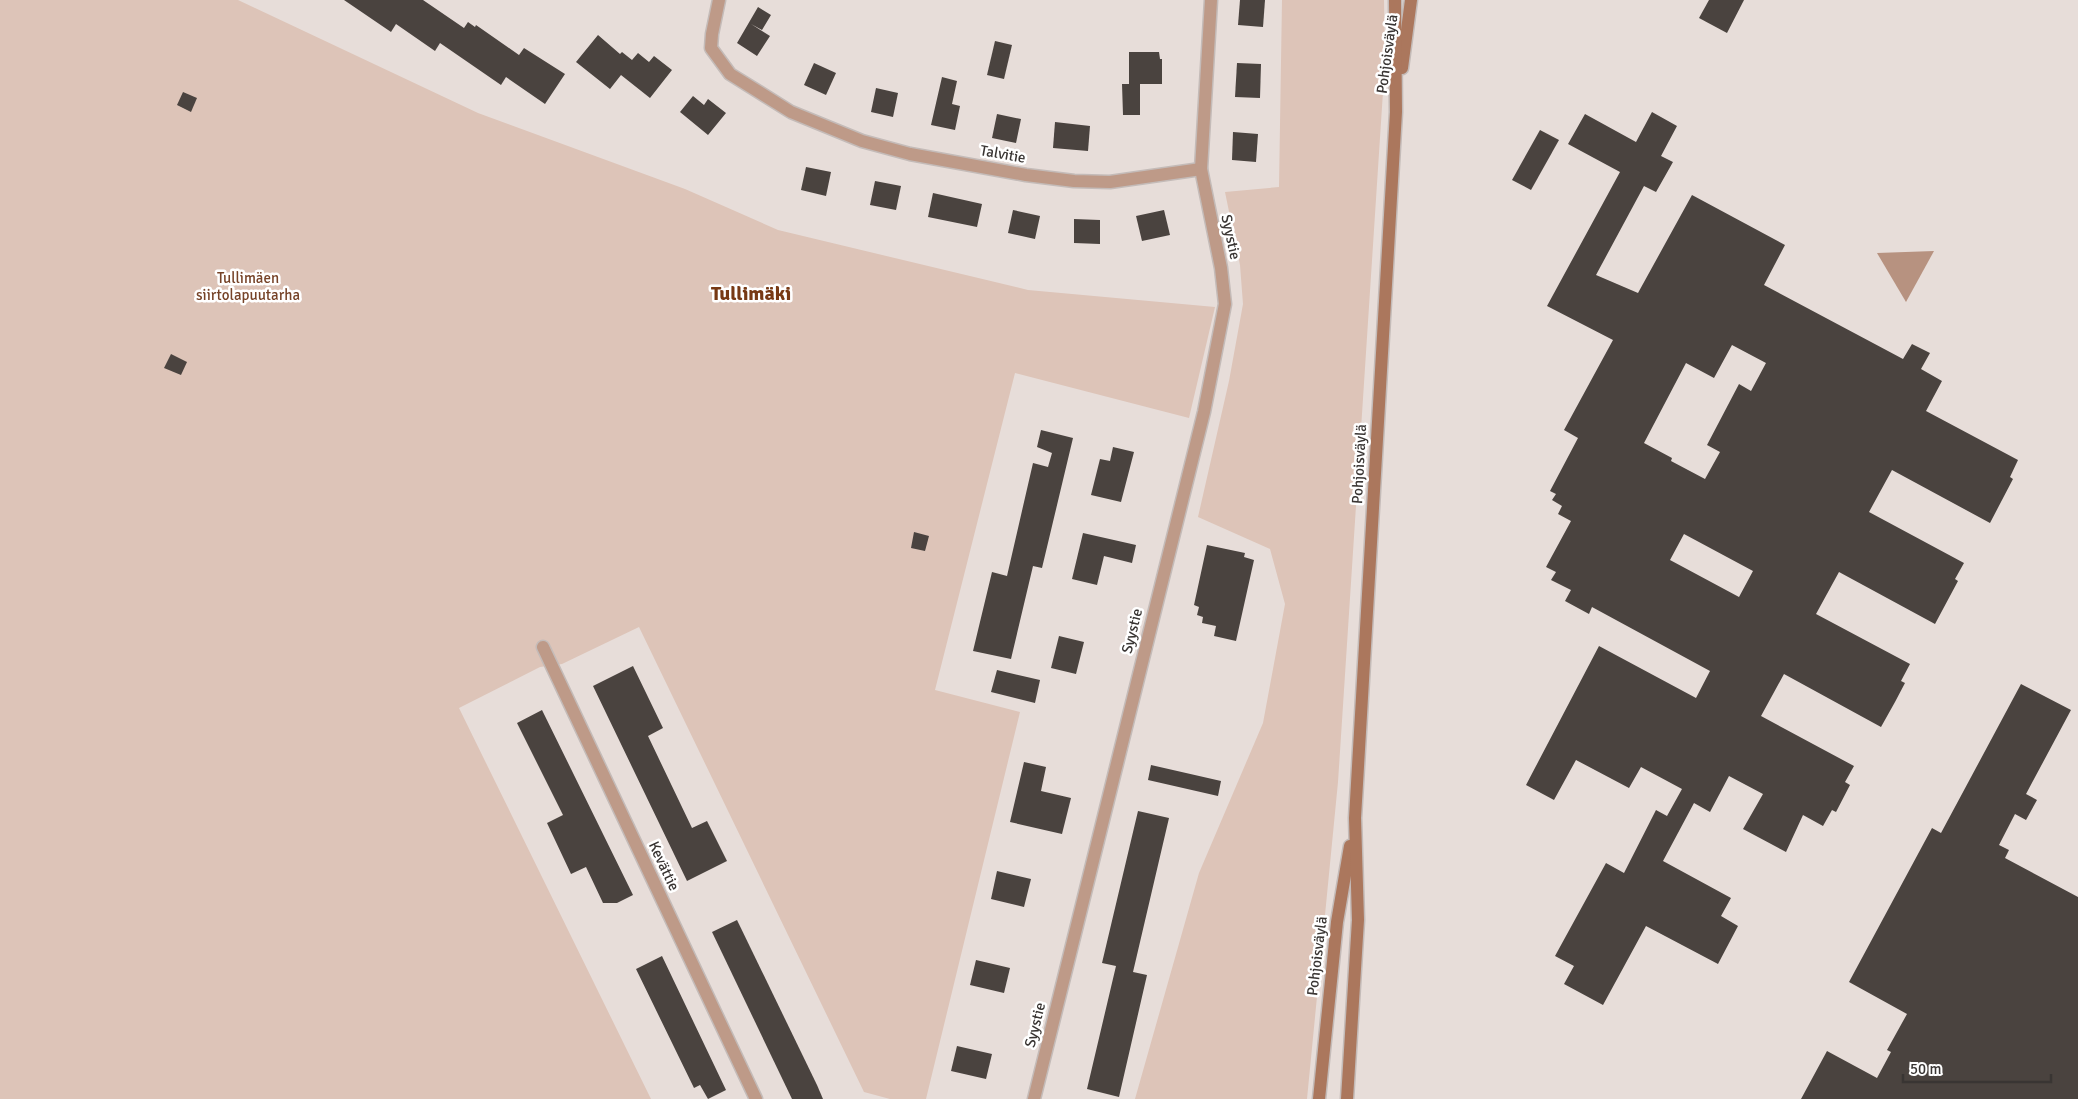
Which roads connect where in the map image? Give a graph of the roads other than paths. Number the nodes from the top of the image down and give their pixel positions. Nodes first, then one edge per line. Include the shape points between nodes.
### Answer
1 (719, 0) edge
2 (1211, 0) edge
3 (1395, 0) edge
4 (1411, 0) edge
5 (1396, 112) junction
6 (1200, 169) junction
7 (543, 647) dead end
8 (1355, 818) junction
9 (756, 1099) edge
10 (1034, 1099) edge
11 (1319, 1099) edge
12 (1347, 1099) edge

1 - 6 street, Talvitie via 711,48 730,74 791,112 862,141 928,158 1074,181 1110,182
2 - 6 street
3 - 5 main road, Pohjoisväylä
4 - 5 main road, Pohjoisväylä
5 - 8 main road, Pohjoisväylä
6 - 10 street, Syystie via 1221,268 1225,304 1217,352
7 - 9 street, Kevättie
8 - 11 main road, Pohjoisväylä via 1337,922
8 - 12 main road, Pohjoisväylä via 1358,920

